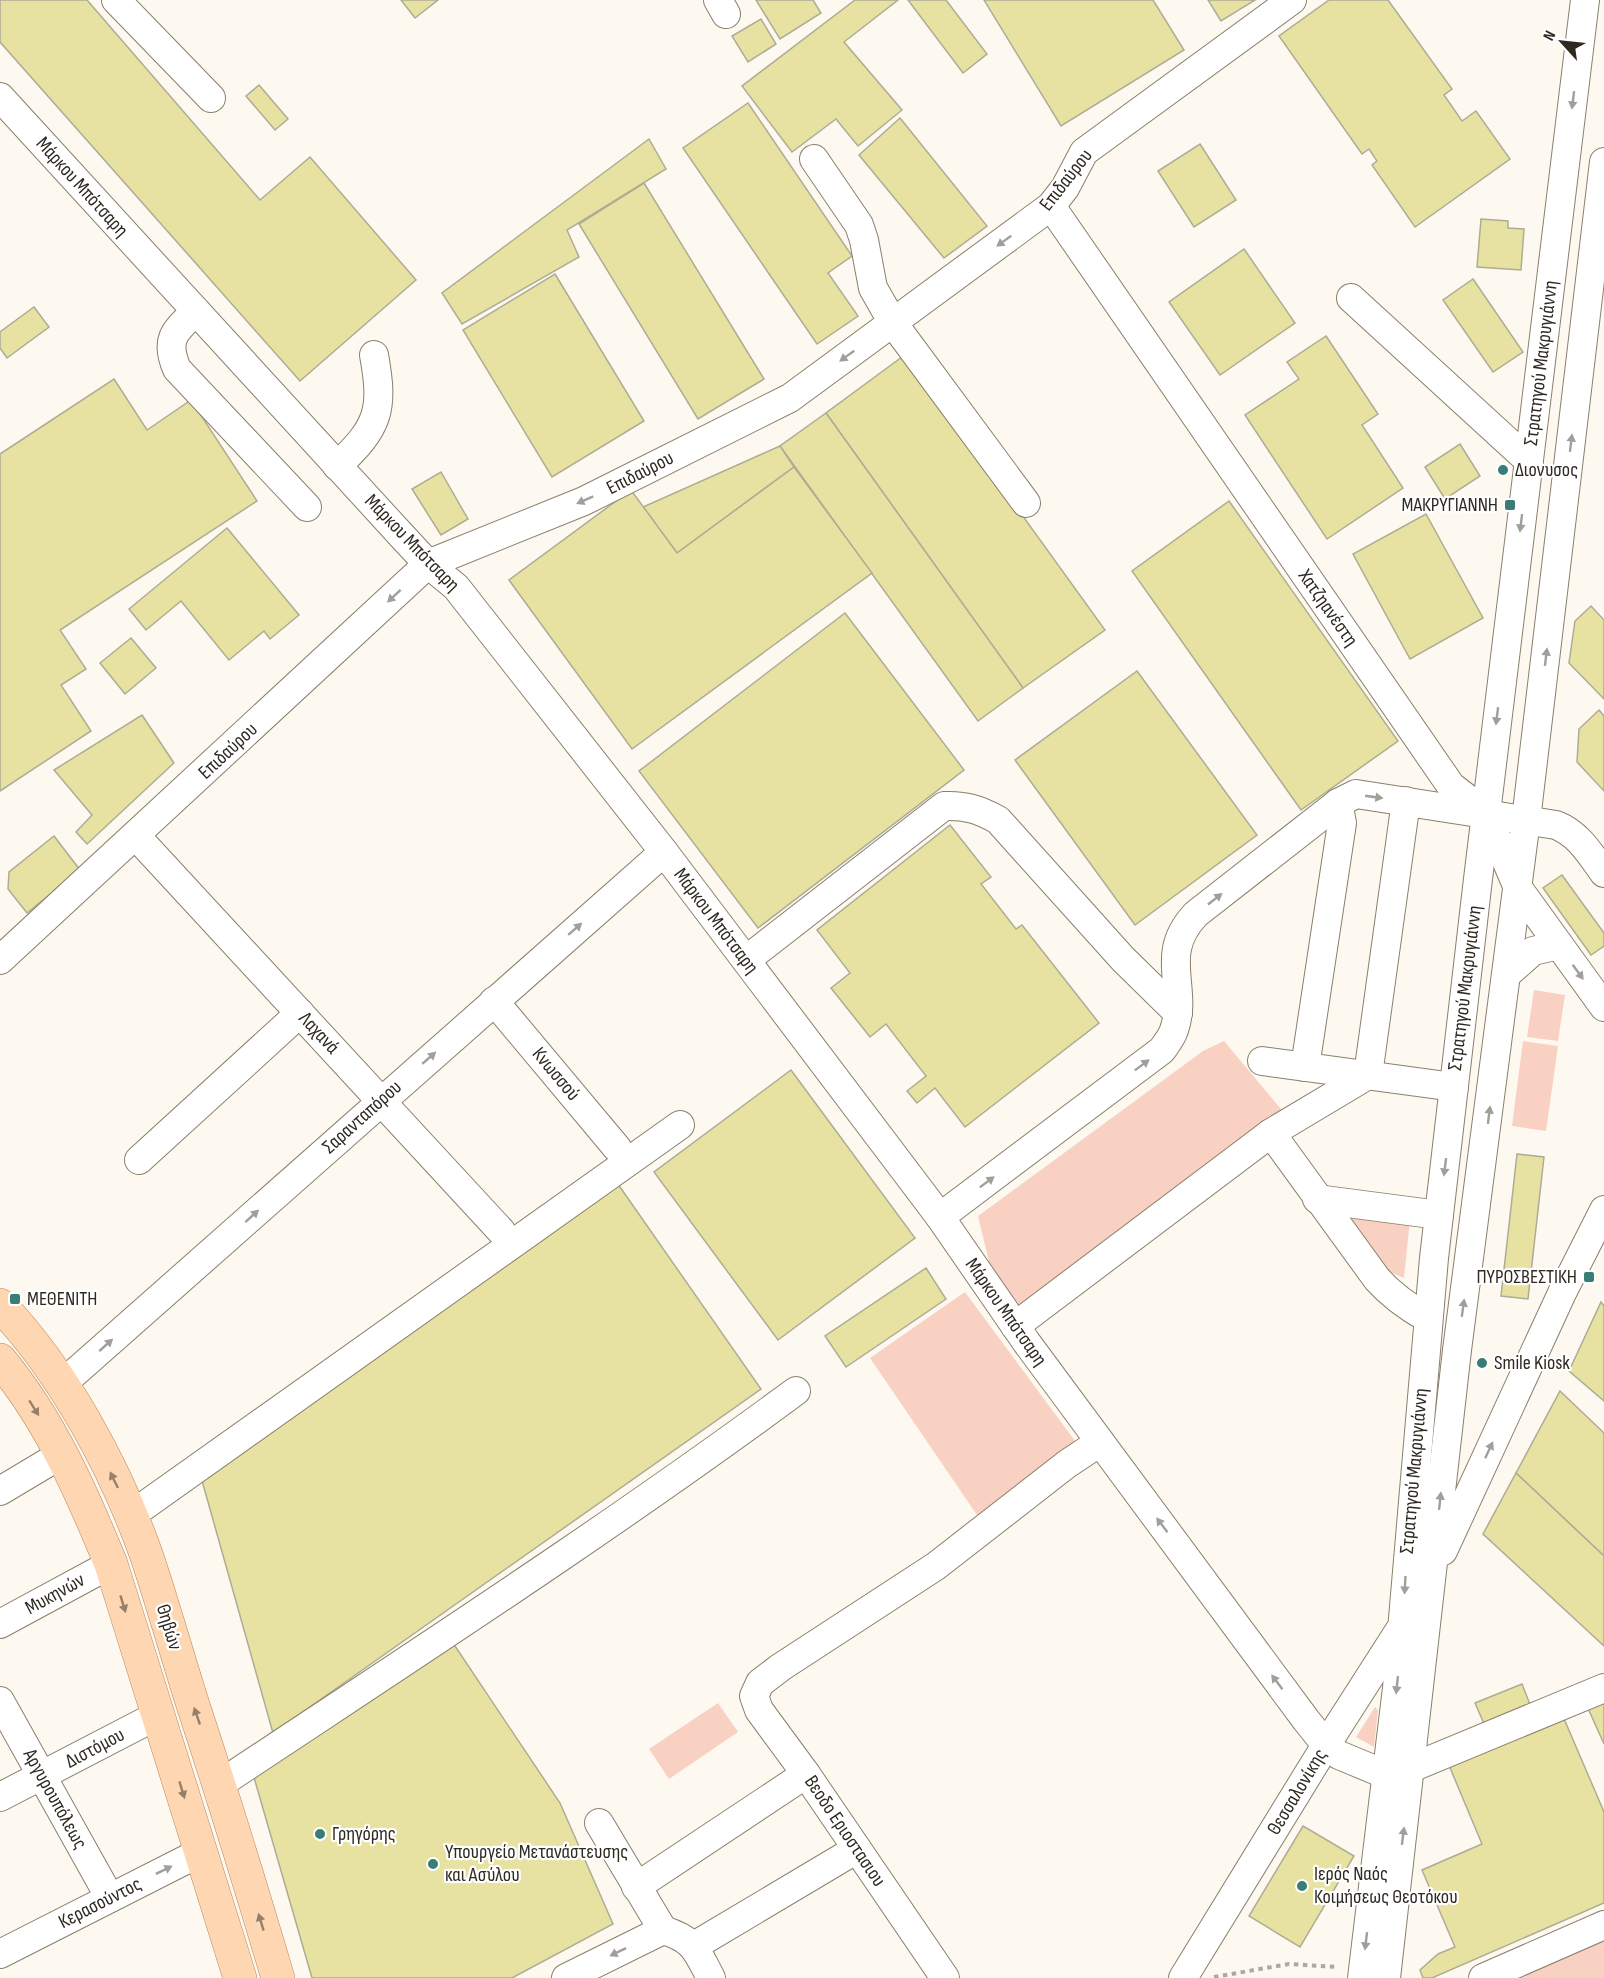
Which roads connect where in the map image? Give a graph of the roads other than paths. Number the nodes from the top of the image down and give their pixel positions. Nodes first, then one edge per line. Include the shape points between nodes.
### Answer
1 (116, 0) edge
2 (1292, 0) edge
3 (1585, 0) edge
4 (0, 97) edge
5 (211, 98) dead end
6 (814, 159) dead end
7 (1604, 162) edge
8 (1051, 206) junction
9 (1351, 298) dead end
10 (196, 311) junction
11 (1596, 311) edge
12 (892, 323) junction
13 (374, 355) dead end
14 (1528, 461) junction
15 (337, 466) junction
16 (1026, 503) dead end
17 (307, 507) dead end
18 (428, 564) junction
19 (1407, 801) junction
20 (1338, 803) junction
21 (1486, 813) junction
22 (1526, 819) junction
23 (136, 836) junction
24 (664, 852) junction
25 (1604, 873) edge
26 (1518, 888) junction
27 (1559, 945) junction
28 (0, 960) edge
29 (746, 960) junction
30 (1507, 975) junction
31 (494, 1001) junction
32 (1604, 1007) edge
33 (300, 1013) junction
34 (1178, 1013) junction
35 (1262, 1061) dead end
36 (1305, 1067) junction
37 (1368, 1075) junction
38 (1454, 1087) junction
39 (381, 1101) junction
40 (680, 1125) dead end
41 (1271, 1133) junction
42 (617, 1148) dead end
43 (139, 1160) dead end
44 (1317, 1199) junction
45 (1604, 1210) edge
46 (1439, 1215) junction
47 (940, 1217) junction
48 (501, 1231) dead end
49 (0, 1305) edge
50 (1427, 1318) junction
51 (1015, 1326) junction
52 (0, 1360) edge
53 (62, 1384) junction
54 (796, 1391) dead end
55 (1100, 1443) junction
56 (62, 1455) junction
57 (0, 1491) edge
58 (130, 1516) junction
59 (111, 1564) junction
60 (1432, 1581) junction
61 (0, 1624) edge
62 (1414, 1625) junction
63 (1604, 1688) edge
64 (0, 1701) edge
65 (158, 1715) junction
66 (1343, 1718) junction
67 (1306, 1720) junction
68 (1326, 1745) junction
69 (1399, 1772) junction
70 (806, 1774) junction
71 (42, 1776) junction
72 (220, 1784) junction
73 (0, 1797) edge
74 (599, 1823) dead end
75 (857, 1849) junction
76 (201, 1852) junction
77 (636, 1887) junction
78 (110, 1898) junction
79 (1604, 1925) edge
80 (663, 1930) junction
81 (694, 1946) junction
82 (0, 1954) edge
83 (1370, 1975) edge
84 (240, 1978) edge
85 (278, 1978) edge
86 (566, 1978) edge
87 (711, 1978) edge
88 (945, 1978) edge
89 (1183, 1978) edge
90 (1483, 1978) edge

1 - 5 street
2 - 8 street, Επιδαύρου via 1084,152
3 -> 14 street, Στρατηγού Μακρυγιάννη
4 - 10 street, Μάρκου Μπότσαρη
6 - 12 street via 859,225 873,288
7 - 11 street, Στρατηγού Μακρυγιάννη
8 -> 12 street, Επιδαύρου
8 - 21 street, Χατζηανέστη via 1451,786
9 - 14 street
10 - 15 street, Μάρκου Μπότσαρη
10 - 17 street via 178,328 172,340 170,354 177,369
22 -> 11 street, Στρατηγού Μακρυγιάννη
12 - 16 street
12 -> 18 street, Επιδαύρου via 783,402 584,501
13 - 15 street via 379,404 357,447
14 -> 21 street, Στρατηγού Μακρυγιάννη
15 - 18 street, Μάρκου Μπότσαρη
18 -> 23 street, Επιδαύρου
18 - 24 street, Μάρκου Μπότσαρη via 456,587
20 -> 19 street via 1356,794
19 - 21 street
19 - 37 street
34 -> 20 street via 1175,956 1184,926
20 - 36 street via 1342,823
21 - 22 street
21 - 26 street, Χατζηανέστη
21 - 38 street, Στρατηγού Μακρυγιάννη
22 - 25 street via 1572,833
22 - 26 street, Στρατηγού Μακρυγιάννη
23 - 28 street, Επιδαύρου
23 - 33 street, Λαχανά
24 - 29 street, Μάρκου Μπότσαρη
31 -> 24 street, Σαρανταπόρου
26 - 27 street, Χατζηανέστη
26 - 30 street, Στρατηγού Μακρυγιάννη
27 - 30 street via 1533,951
27 -> 32 street, Χατζηανέστη
29 - 34 street via 944,806 959,805 978,809 998,820 1123,959
29 - 47 street, Μάρκου Μπότσαρη
60 -> 30 street, Στρατηγού Μακρυγιάννη via 1457,1350
39 -> 31 street, Σαρανταπόρου
31 - 42 street, Κνωσσού
33 - 39 street, Λαχανά
33 - 43 street
47 -> 34 street via 1161,1050 1174,1032
35 - 36 street
36 - 37 street
37 - 38 street
37 - 41 street
38 -> 46 street, Στρατηγού Μακρυγιάννη
39 - 48 street, Λαχανά
53 -> 39 street, Σαρανταπόρου
40 - 58 street
41 - 44 street
41 - 51 street
44 - 46 street
44 - 50 street via 1388,1292
60 -> 45 street via 1557,1303
46 - 50 street, Στρατηγού Μακρυγιάννη
47 - 51 street, Μάρκου Μπότσαρη
49 - 53 main road, Θηβών
50 -> 62 street, Στρατηγού Μακρυγιάννη
51 - 55 street, Μάρκου Μπότσαρη
52 -> 56 main road, Θηβών
58 -> 53 main road, Θηβών via 93,1436
54 - 72 street via 509,1592
67 -> 55 street, Μάρκου Μπότσαρη
55 - 70 street, Βεοδο Εριοστασιου via 936,1566 760,1683 754,1696 759,1710
56 - 57 street
56 - 59 main road, Θηβών
72 -> 58 main road, Θηβών
59 - 61 street, Μυκηνών
59 -> 65 main road, Θηβών
60 - 62 street, Στρατηγού Μακρυγιάννη
62 - 66 street, Θεσσαλονίκης
62 - 69 street, Στρατηγού Μακρυγιάννη
63 - 69 street
64 - 71 street, Αργυρουπόλεως
65 - 71 street, Διστόμου
65 -> 76 main road, Θηβών
66 - 67 street via 1327,1724
66 - 68 street, Θεσσαλονίκης
67 - 68 street, Μάρκου Μπότσαρη
68 - 69 street, Μάρκου Μπότσαρη via 1352,1761
68 - 89 street, Θεσσαλονίκης
69 - 83 street, Στρατηγού Μακρυγιάννη
70 - 75 street, Βεοδο Εριοστασιου
70 - 77 street
71 - 73 street, Διστόμου
71 - 78 street, Αργυρουπόλεως
85 -> 72 main road, Θηβών
74 - 77 street
75 - 81 street
75 - 88 street, Βεοδο Εριοστασιου
78 -> 76 street, Κερασούντος
76 - 84 main road, Θηβών
77 - 80 street
78 - 82 street, Κερασούντος
79 - 90 street
80 - 81 street via 680,1935
80 -> 86 street
81 - 87 street

